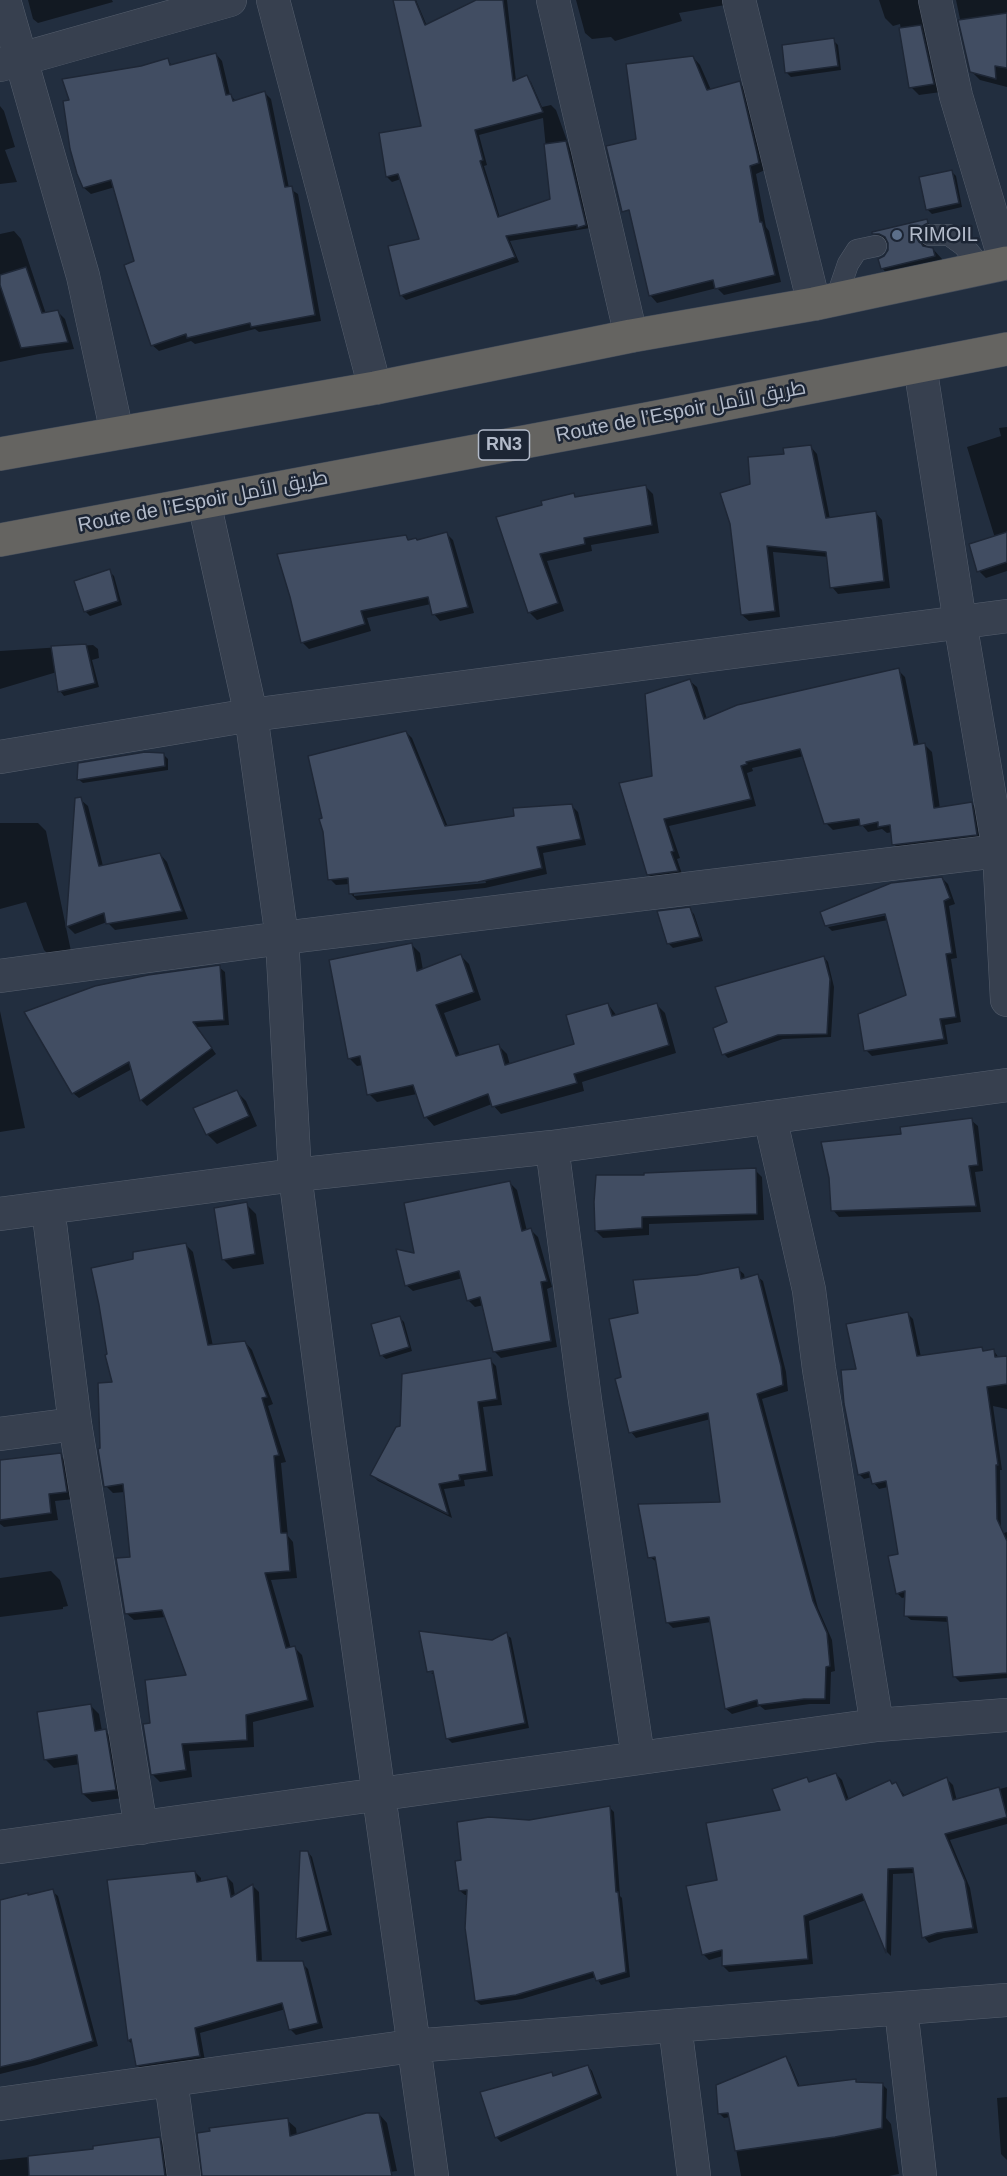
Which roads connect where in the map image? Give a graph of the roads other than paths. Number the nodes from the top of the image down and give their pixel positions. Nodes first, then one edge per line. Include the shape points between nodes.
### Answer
1 (4, 0) edge
2 (230, 0) edge
3 (273, 0) edge
4 (553, 0) edge
5 (739, 0) edge
6 (934, 0) edge
7 (10, 63) edge
8 (930, 235) dead end
9 (876, 246) dead end
10 (998, 265) edge
11 (825, 301) junction
12 (631, 336) junction
13 (1007, 349) edge
14 (920, 366) junction
15 (375, 388) junction
16 (117, 433) junction
17 (0, 454) edge
18 (204, 502) junction
19 (0, 540) edge
20 (1007, 616) edge
21 (960, 622) junction
22 (251, 716) junction
23 (0, 758) edge
24 (1003, 851) edge
25 (282, 938) junction
26 (0, 976) edge
27 (1007, 1000) edge
28 (1007, 1085) edge
29 (770, 1117) junction
30 (552, 1147) junction
31 (295, 1174) junction
32 (48, 1208) junction
33 (0, 1214) edge
34 (75, 1424) junction
35 (0, 1434) edge
36 (1007, 1715) edge
37 (878, 1725) junction
38 (638, 1757) junction
39 (378, 1793) junction
40 (141, 1828) junction
41 (0, 1847) edge
42 (1007, 2000) edge
43 (901, 2009) junction
44 (675, 2026) junction
45 (412, 2046) junction
46 (171, 2081) junction
47 (0, 2104) edge
48 (184, 2176) edge
49 (432, 2176) edge
50 (694, 2176) edge
51 (920, 2176) edge

1 - 7 street
2 - 7 street
3 - 15 street
4 - 12 street
5 - 11 street
6 - 10 street
7 - 16 street via 83,276
8 - 10 lane via 949,235
9 - 11 lane via 857,250
10 - 11 highway
11 - 12 highway
12 - 15 highway
13 - 14 highway, Route de l’Espoir طريق الأمل / RN3
14 - 18 highway, Route de l’Espoir طريق الأمل / RN3
14 - 21 street
15 - 16 highway
16 - 17 highway
18 - 19 highway, Route de l’Espoir طريق الأمل / RN3
18 - 22 street
20 - 21 street
21 - 22 street
21 - 24 street
22 - 23 street
22 - 25 street
24 - 25 street
24 - 27 street
25 - 26 street
25 - 31 street
28 - 29 street
29 - 30 street
29 - 37 street via 809,1290
30 - 31 street
30 - 38 street
31 - 32 street
31 - 39 street
32 - 33 street
32 - 34 street
34 - 35 street
34 - 40 street
36 - 37 street
37 - 38 street
38 - 39 street
39 - 40 street
39 - 45 street
40 - 41 street
42 - 43 street
43 - 44 street
43 - 51 street
44 - 45 street
44 - 50 street
45 - 46 street
45 - 49 street
46 - 47 street
46 - 48 street

